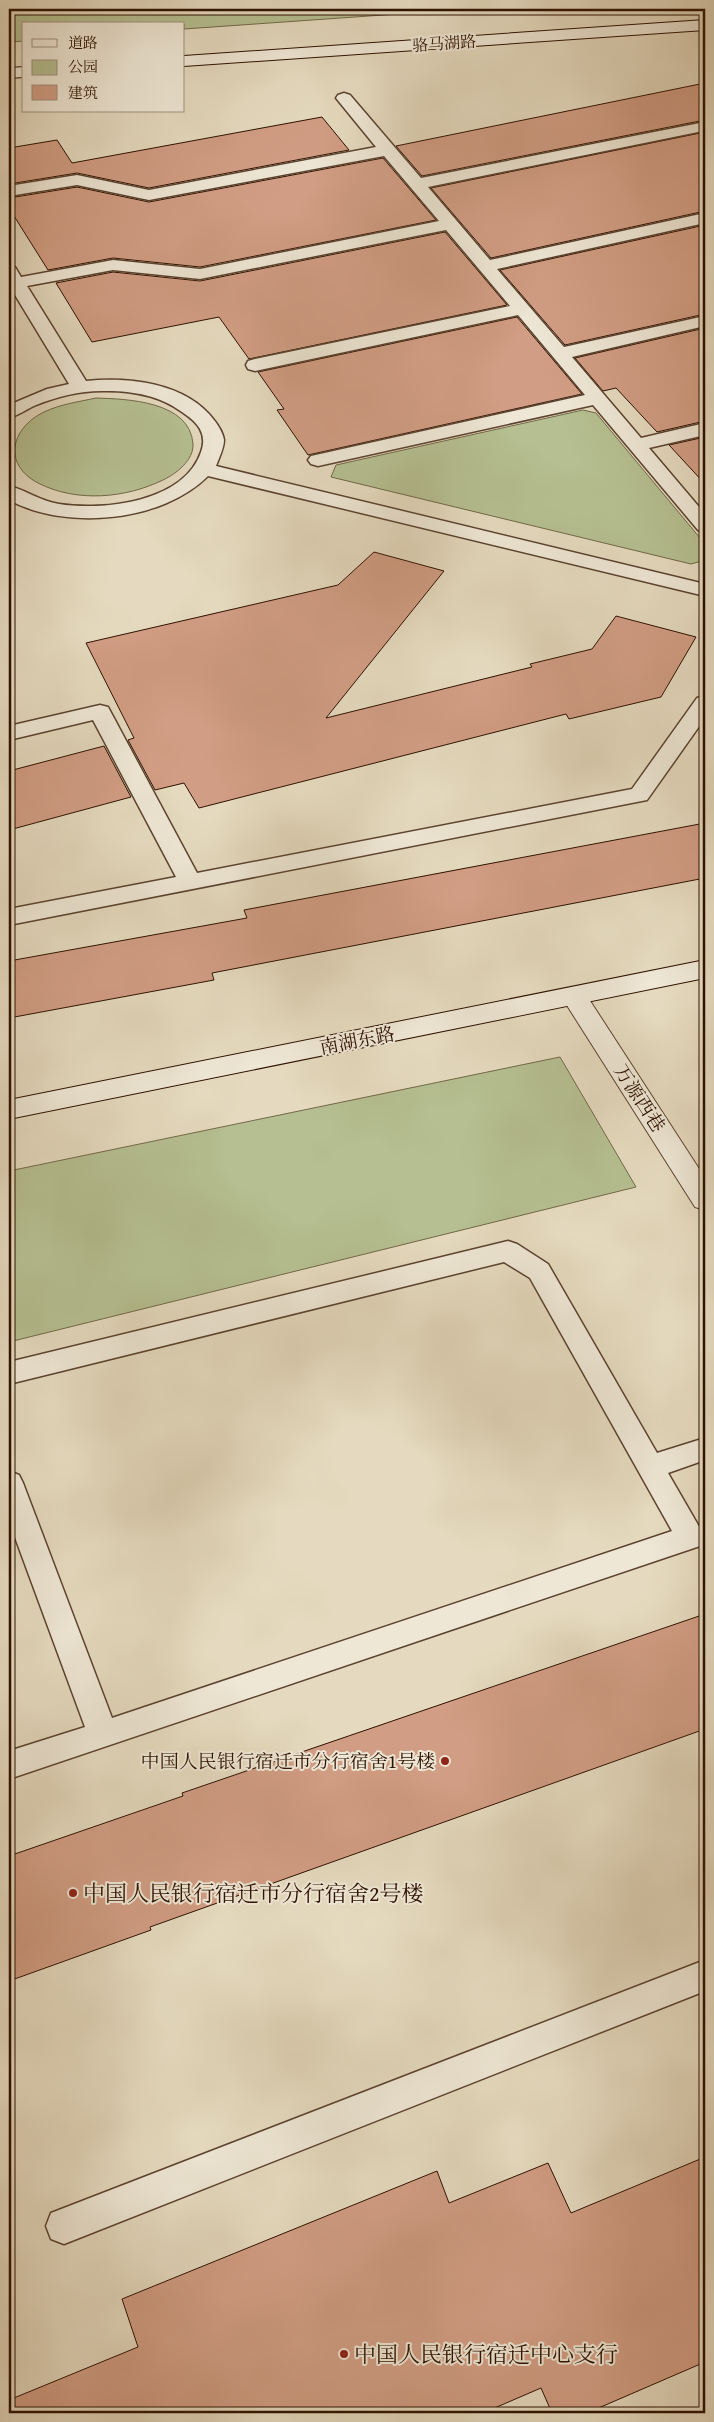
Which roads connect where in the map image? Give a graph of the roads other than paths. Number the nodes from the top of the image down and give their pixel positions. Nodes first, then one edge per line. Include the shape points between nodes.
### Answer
1 (705, 25) edge
2 (185, 61) edge
3 (22, 72) edge
4 (9, 73) edge
5 (344, 98) dead end
6 (703, 126) dead end
7 (387, 150) junction
8 (417, 184) junction
9 (9, 190) edge
10 (705, 218) edge
11 (450, 224) junction
12 (485, 266) junction
13 (13, 277) edge
14 (522, 309) junction
15 (705, 322) edge
16 (560, 354) junction
17 (255, 365) dead end
18 (80, 387) junction
19 (598, 398) junction
20 (9, 412) edge
21 (705, 429) edge
22 (637, 445) junction
23 (318, 460) dead end
24 (204, 469) junction
25 (9, 492) edge
26 (705, 526) edge
27 (705, 590) edge
28 (705, 703) edge
29 (9, 733) edge
30 (190, 882) junction
31 (9, 917) edge
32 (705, 969) edge
33 (574, 996) junction
34 (9, 1110) edge
35 (705, 1200) edge
36 (9, 1373) edge
37 (705, 1450) edge
38 (650, 1467) junction
39 (9, 1483) edge
40 (103, 1735) junction
41 (9, 1764) edge
42 (705, 1976) edge
43 (64, 2226) dead end

1 - 2 street, 骆马湖路
3 - 4 street
5 - 7 lane
6 - 8 lane
7 - 8 lane
7 - 9 lane via 149,195 77,180
8 - 11 lane
10 - 12 lane
11 - 12 lane
11 - 13 lane via 200,274 113,265
12 - 14 lane
13 - 18 lane
14 - 16 lane
14 - 17 lane
15 - 16 lane
16 - 19 lane
18 - 20 lane via 58,390 26,401
18 - 24 lane via 129,386 162,393 189,405 207,422 214,441 210,463
19 - 22 lane
19 - 23 lane
21 - 22 lane
22 - 26 lane
24 - 25 lane via 192,483 162,500 125,510 84,512 44,507
24 - 27 lane
28 - 30 lane via 639,795
29 - 30 lane via 100,712
30 - 31 lane
32 - 33 street, 南湖东路
33 - 34 street, 南湖东路
33 - 35 street, 万源西巷
36 - 38 lane via 508,1252 539,1271
37 - 38 lane
38 - 40 lane via 690,1537
39 - 40 lane
40 - 41 lane
42 - 43 lane

